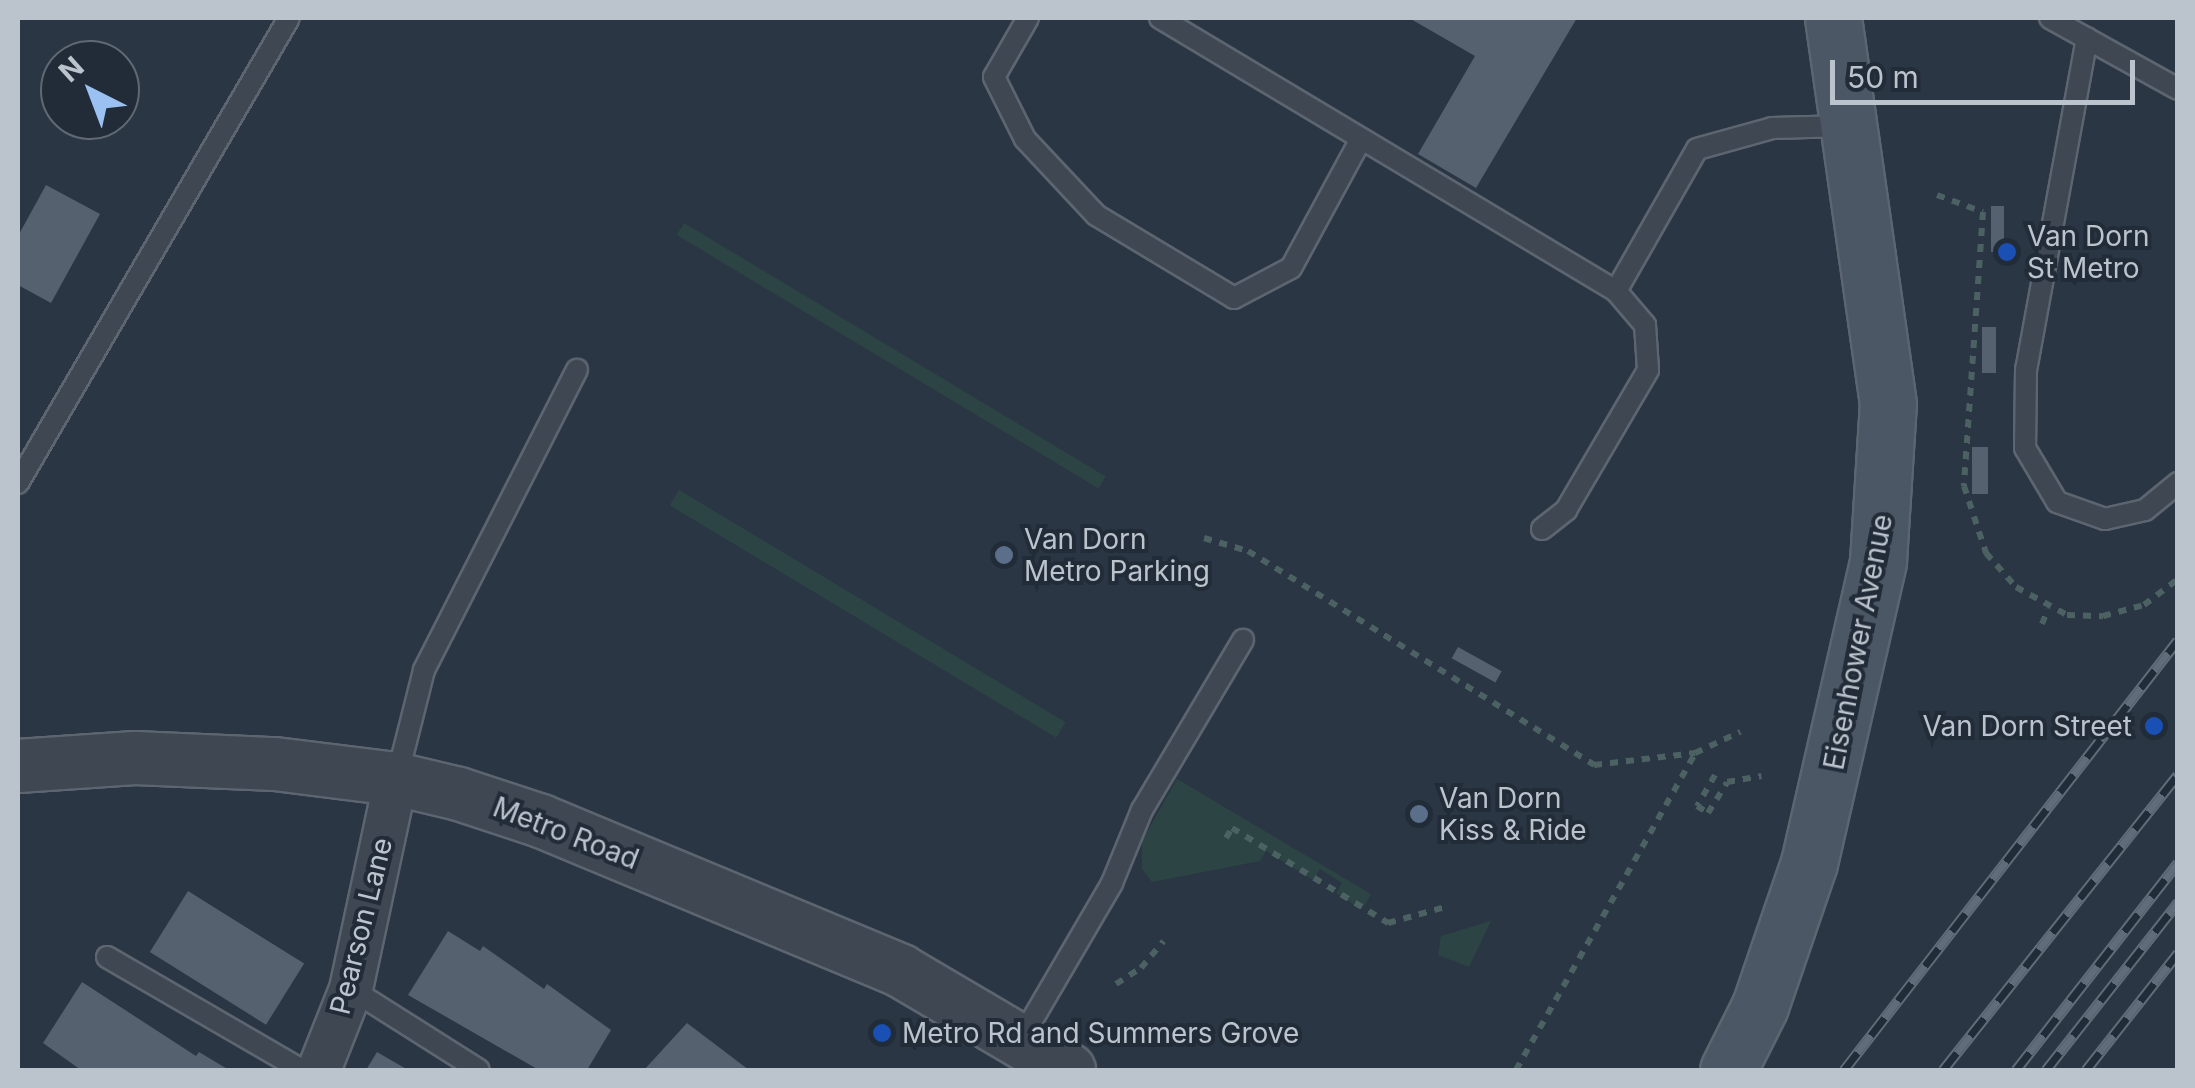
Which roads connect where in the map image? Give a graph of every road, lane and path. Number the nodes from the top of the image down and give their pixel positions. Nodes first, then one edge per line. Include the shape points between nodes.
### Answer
1 (289, 18) edge
2 (1028, 18) edge
3 (1160, 18) edge
4 (1833, 18) edge
5 (2050, 18) edge
6 (2087, 38) junction
7 (2178, 89) edge
8 (1848, 126) junction
9 (1361, 139) junction
10 (1616, 291) junction
11 (578, 370) dead end
12 (18, 483) edge
13 (2178, 483) edge
14 (1542, 529) dead end
15 (1204, 538) dead end
16 (2048, 609) dead end
17 (2042, 624) dead end
18 (1243, 640) dead end
19 (1740, 732) dead end
20 (1695, 754) junction
21 (18, 766) edge
22 (1715, 775) dead end
23 (1762, 776) dead end
24 (396, 779) junction
25 (1226, 838) dead end
26 (1445, 907) dead end
27 (1164, 940) dead end
28 (107, 957) dead end
29 (1116, 984) dead end
30 (350, 989) junction
31 (1011, 1055) edge
32 (302, 1070) edge
33 (318, 1070) edge
34 (479, 1070) edge
35 (1070, 1070) edge
36 (1516, 1070) edge
37 (1728, 1070) edge

1 - 12 lane
2 - 9 lane via 994,77 1025,139 1096,215 1234,298 1291,268
3 - 9 lane
4 - 8 main road, Eisenhower Avenue
5 - 6 lane
6 - 7 lane
6 - 13 lane via 2026,369 2025,448 2057,502 2104,519 2145,510
8 - 10 lane via 1772,128 1697,150
8 - 37 main road, Eisenhower Avenue via 1888,404 1878,561 1810,863 1778,958
9 - 10 lane
10 - 14 lane via 1645,325 1648,370 1566,510
11 - 24 lane via 424,670
15 - 20 path via 1248,551 1594,765
16 - 17 path
18 - 31 lane via 1142,810 1112,883
19 - 20 path
20 - 36 path
21 - 24 street, Metro Road via 135,758 275,764
22 - 23 path via 1697,806 1708,812 1726,782
24 - 30 street, Pearson Lane
24 - 31 street, Metro Road via 541,820 813,932 901,972
25 - 26 path via 1232,828 1388,922
27 - 29 path via 1141,968
28 - 32 lane
30 - 33 street, Pearson Lane
30 - 34 lane
31 - 35 street, Metro Road

